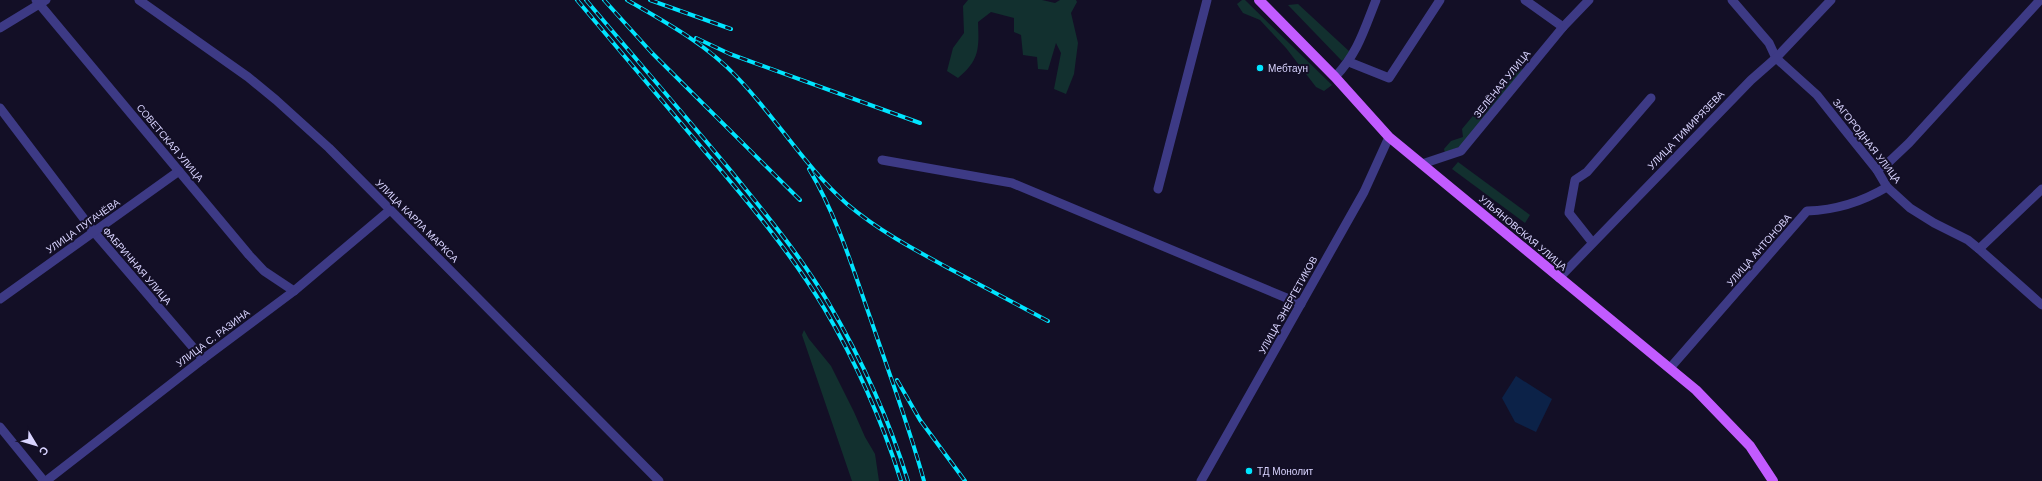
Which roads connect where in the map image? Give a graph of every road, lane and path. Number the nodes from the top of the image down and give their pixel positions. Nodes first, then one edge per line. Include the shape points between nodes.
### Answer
1 (139, 0) edge
2 (1207, 0) edge
3 (1259, 0) edge
4 (1376, 0) edge
5 (1440, 0) edge
6 (1525, 0) edge
7 (1589, 0) edge
8 (1732, 0) edge
9 (1831, 0) edge
10 (2040, 0) edge
11 (40, 1) edge
12 (1563, 27) junction
13 (0, 28) edge
14 (1776, 58) junction
15 (1349, 62) junction
16 (1335, 77) junction
17 (1651, 98) dead end
18 (0, 108) edge
19 (1389, 137) junction
20 (882, 160) dead end
21 (1422, 164) junction
22 (1877, 170) junction
23 (179, 171) junction
24 (1887, 187) junction
25 (1158, 189) dead end
26 (2042, 189) edge
27 (390, 210) junction
28 (94, 232) junction
29 (1592, 242) junction
30 (1979, 249) junction
31 (1559, 278) junction
32 (294, 291) junction
33 (0, 299) edge
34 (1301, 304) junction
35 (2041, 304) edge
36 (203, 359) junction
37 (1670, 368) junction
38 (0, 427) edge
39 (45, 481) edge
40 (659, 481) edge
41 (1201, 481) edge
42 (1774, 481) edge

1 - 27 street, УЛИЦА КАРЛА МАРКСА via 226,61 276,100 329,148
2 - 25 street
3 - 16 main road, УЛЬЯНОВСКАЯ УЛИЦА
4 - 15 street
5 - 15 street via 1389,78
6 - 12 street
7 - 12 street, ЗЕЛЁНАЯ УЛИЦА
8 - 14 street, ЗАГОРОДНАЯ УЛИЦА via 1769,43
9 - 14 street, УЛИЦА ТИМИРЯЗЕВА
10 - 22 street via 1909,143
11 - 13 street
11 - 23 street, СОВЕТСКАЯ УЛИЦА
12 - 21 street, ЗЕЛЁНАЯ УЛИЦА via 1461,151
14 - 22 street, ЗАГОРОДНАЯ УЛИЦА via 1816,95
14 - 29 street, УЛИЦА ТИМИРЯЗЕВА via 1750,80
15 - 16 street
16 - 19 main road, УЛЬЯНОВСКАЯ УЛИЦА
17 - 29 street via 1587,172 1575,180 1569,213
18 - 28 street, ФАБРИЧНАЯ УЛИЦА
19 - 21 main road, УЛЬЯНОВСКАЯ УЛИЦА
19 - 34 street, УЛИЦА ЭНЕРГЕТИКОВ via 1364,192
20 - 34 street via 1012,183
21 - 31 main road, УЛЬЯНОВСКАЯ УЛИЦА
22 - 24 street, ЗАГОРОДНАЯ УЛИЦА
23 - 28 street, УЛИЦА ПУГАЧЁВА
23 - 32 street, СОВЕТСКАЯ УЛИЦА via 264,271
24 - 30 street, ЗАГОРОДНАЯ УЛИЦА via 1910,208 1968,240
24 - 37 street, УЛИЦА АНТОНОВА via 1846,206 1807,211
26 - 30 street
27 - 32 street, УЛИЦА С. РАЗИНА
27 - 40 street, УЛИЦА КАРЛА МАРКСА
28 - 33 street, УЛИЦА ПУГАЧЁВА
28 - 36 street, ФАБРИЧНАЯ УЛИЦА
29 - 31 street, УЛИЦА ТИМИРЯЗЕВА
30 - 35 street, ЗАГОРОДНАЯ УЛИЦА
31 - 37 main road, УЛЬЯНОВСКАЯ УЛИЦА
32 - 36 street, УЛИЦА С. РАЗИНА
34 - 41 street, УЛИЦА ЭНЕРГЕТИКОВ
36 - 39 street, УЛИЦА С. РАЗИНА
37 - 42 main road, УЛЬЯНОВСКАЯ УЛИЦА via 1734,428
38 - 39 street

